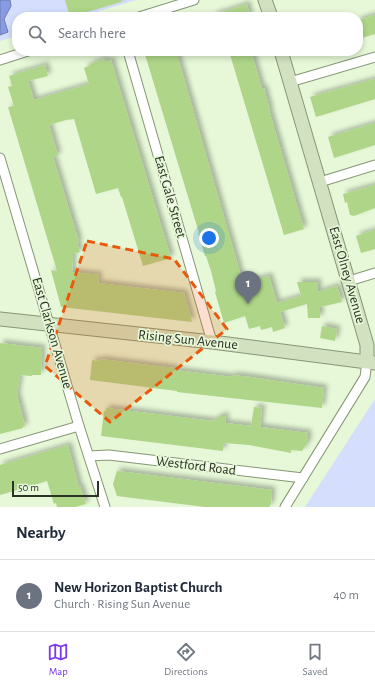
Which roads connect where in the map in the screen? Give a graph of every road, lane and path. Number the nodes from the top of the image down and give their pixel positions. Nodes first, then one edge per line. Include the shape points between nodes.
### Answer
1 (194, 0) edge
2 (265, 0) edge
3 (155, 12) edge
4 (269, 12) edge
5 (12, 56) edge
6 (129, 56) edge
7 (282, 56) edge
8 (375, 56) edge
9 (0, 60) edge
10 (290, 82) junction
11 (0, 158) edge
12 (375, 165) edge
13 (320, 182) junction
14 (375, 273) edge
15 (349, 280) junction
16 (0, 319) edge
17 (50, 325) junction
18 (212, 342) junction
19 (371, 362) edge
20 (79, 426) junction
21 (0, 449) edge
22 (89, 456) junction
23 (302, 478) junction
24 (105, 507) edge
25 (285, 507) edge

1 - 3 street
2 - 4 main road
5 - 9 street
6 - 18 street, East Gale Street
7 - 10 main road, East Olney Avenue
8 - 10 street
10 - 13 main road, East Olney Avenue
11 - 17 street, East Clarkson Avenue
12 - 13 street
13 - 15 main road, East Olney Avenue
14 - 15 street
15 - 19 main road, East Olney Avenue
16 - 17 main road, Rising Sun Avenue
17 - 18 main road, Rising Sun Avenue
17 - 20 street, East Clarkson Avenue
18 - 19 main road, Rising Sun Avenue
19 - 23 street, East Olney Avenue via 365,377
20 - 21 street
20 - 22 street, East Clarkson Avenue
22 - 23 street, Westford Road via 109,455
22 - 24 street, East Clarkson Avenue
23 - 25 street, East Olney Avenue

